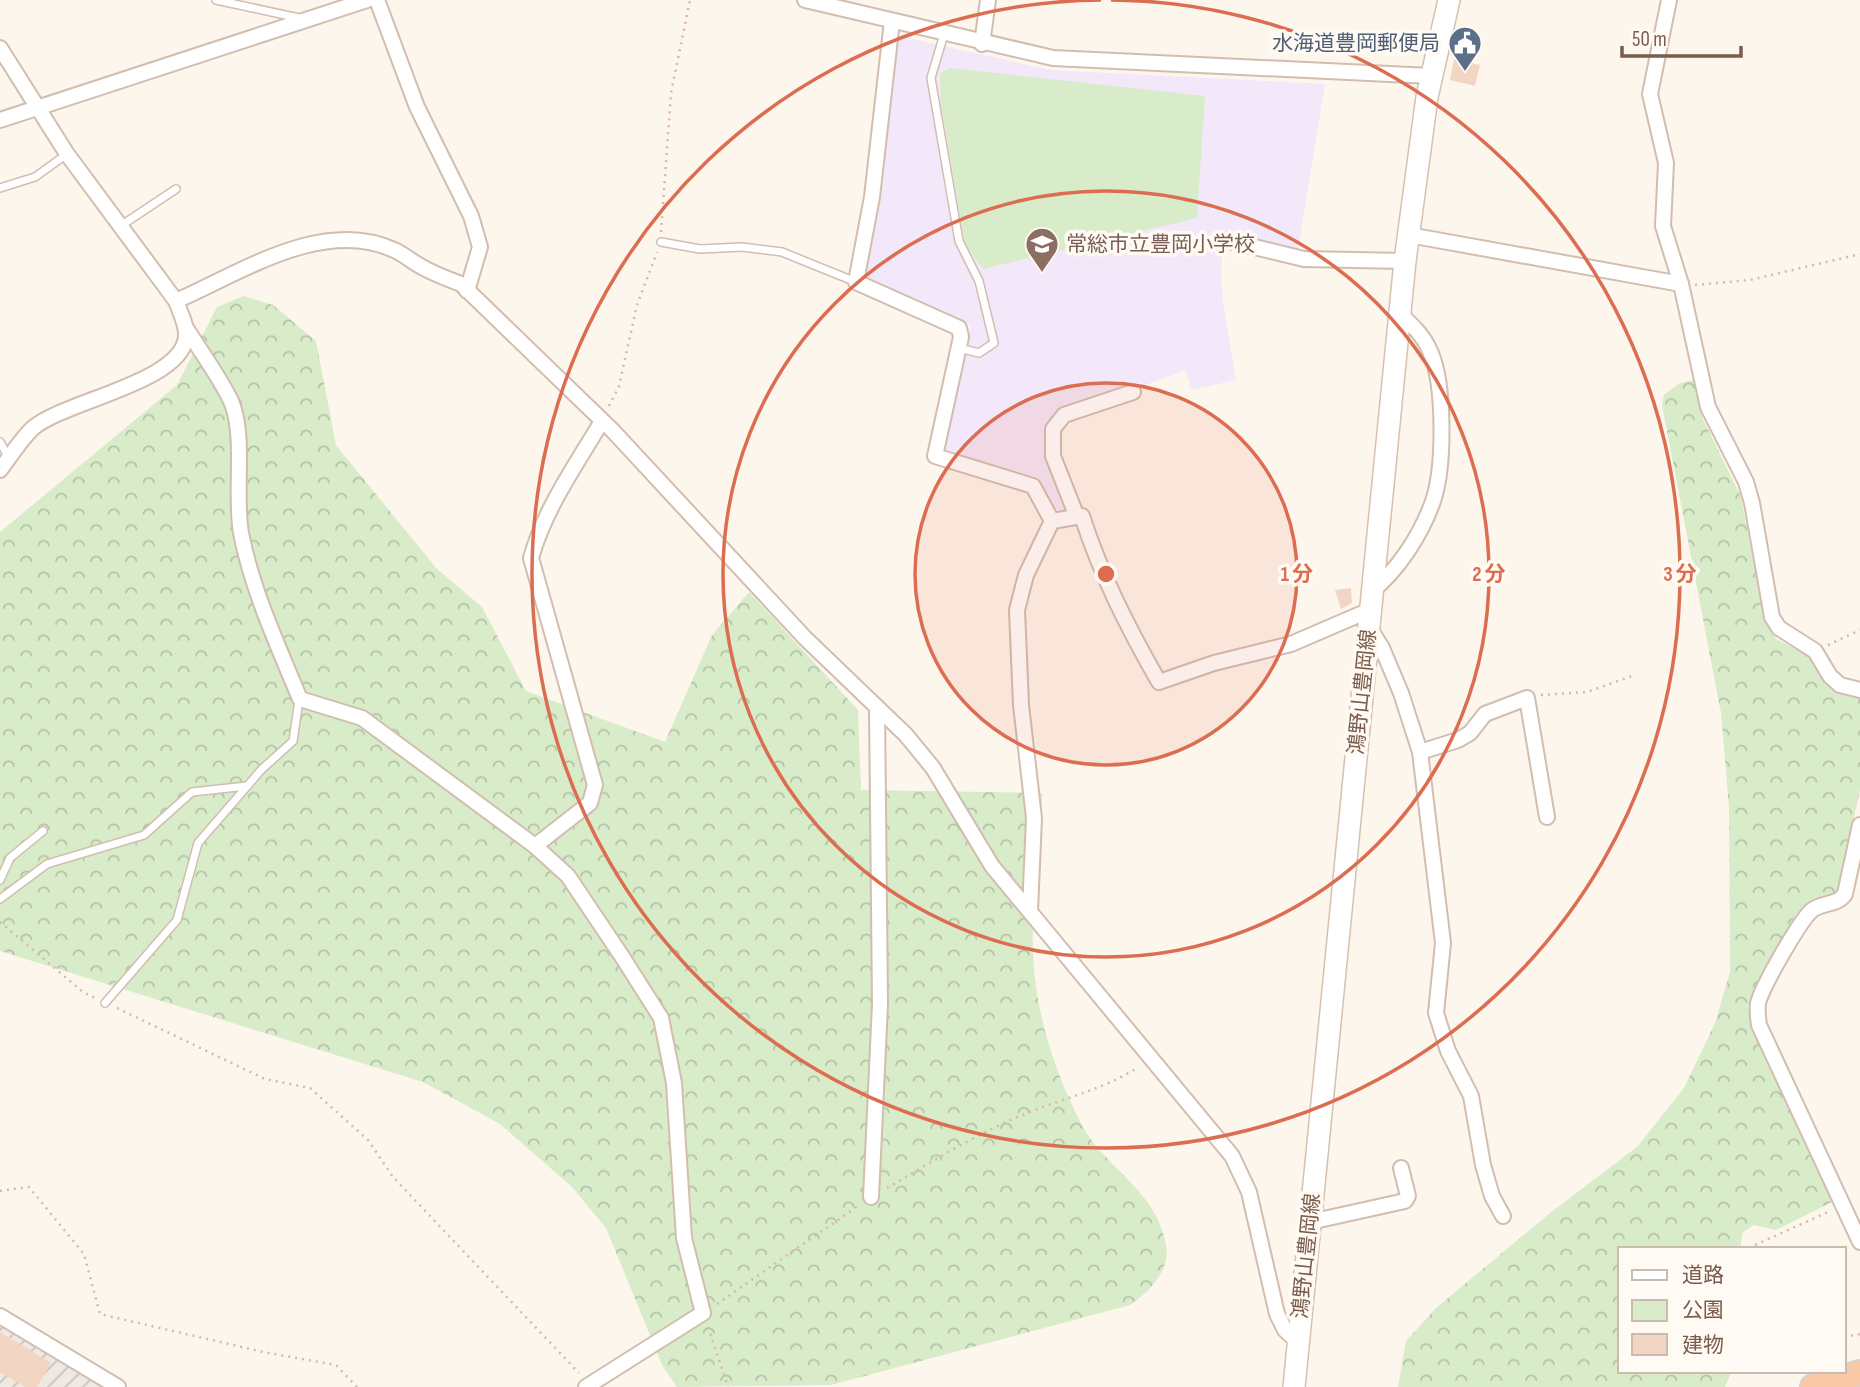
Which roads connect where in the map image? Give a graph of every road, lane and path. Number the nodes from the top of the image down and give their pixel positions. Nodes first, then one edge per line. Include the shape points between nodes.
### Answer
1 (216, 0) edge
2 (367, 0) edge
3 (377, 0) edge
4 (690, 0) edge
5 (805, 0) edge
6 (988, 0) edge
7 (1449, 0) edge
8 (1669, 0) edge
9 (310, 21) junction
10 (892, 21) junction
11 (944, 34) junction
12 (982, 44) junction
13 (0, 48) edge
14 (1431, 76) junction
15 (39, 106) junction
16 (0, 120) edge
17 (67, 154) junction
18 (0, 188) edge
19 (176, 189) dead end
20 (119, 227) junction
21 (1409, 235) junction
22 (1225, 240) dead end
23 (661, 242) junction
24 (1860, 254) edge
25 (1405, 261) junction
26 (856, 282) junction
27 (1681, 285) junction
28 (467, 290) junction
29 (176, 301) junction
30 (1399, 313) junction
31 (186, 328) junction
32 (959, 348) junction
33 (1133, 393) dead end
34 (602, 421) junction
35 (0, 442) edge
36 (9, 458) junction
37 (0, 470) edge
38 (1077, 517) junction
39 (1052, 521) junction
40 (1370, 609) junction
41 (1860, 630) edge
42 (1815, 651) junction
43 (1632, 676) dead end
44 (1860, 690) edge
45 (1527, 698) junction
46 (300, 699) junction
47 (877, 707) junction
48 (1420, 752) junction
49 (247, 786) junction
50 (1547, 817) dead end
51 (1860, 825) edge
52 (43, 831) dead end
53 (536, 846) junction
54 (0, 880) edge
55 (0, 899) edge
56 (1030, 911) junction
57 (0, 922) edge
58 (105, 1003) junction
59 (1152, 1059) junction
60 (1401, 1168) dead end
61 (0, 1191) edge
62 (871, 1197) junction
63 (1844, 1205) junction
64 (1503, 1216) dead end
65 (1310, 1222) junction
66 (1860, 1242) edge
67 (1755, 1245) dead end
68 (703, 1313) junction
69 (0, 1316) edge
70 (1298, 1342) junction
71 (1860, 1373) edge
72 (587, 1385) edge
73 (118, 1387) edge
74 (357, 1387) edge
75 (728, 1387) edge
76 (1294, 1387) edge
77 (1813, 1387) edge

1 - 9 lane
2 - 9 street
3 - 28 street via 417,107 471,216 480,247
4 - 23 path via 671,93
5 - 10 street
6 - 12 street
7 - 14 main road, 鴻野山豊岡線
8 - 27 street via 1650,94 1666,163 1663,226
9 - 15 street
10 - 11 street
10 - 26 street via 872,197
11 - 12 street
11 - 32 lane via 931,78 959,241 979,281 994,342 979,353
12 - 14 street via 1053,58
13 - 15 street
14 - 21 main road, 鴻野山豊岡線
15 - 16 street
15 - 17 street
17 - 18 lane via 35,177
17 - 20 street
19 - 20 lane
20 - 29 street
21 - 25 main road, 鴻野山豊岡線
21 - 27 street
22 - 25 street via 1304,260
23 - 26 lane via 700,249 782,252
23 - 34 path via 636,305 619,386
24 - 27 path via 1722,285
25 - 30 main road, 鴻野山豊岡線
26 - 32 street via 960,328
27 - 42 street via 1708,407 1752,503 1772,617 1779,628
28 - 29 street via 394,250 367,242 329,240 297,247
28 - 34 street
29 - 31 street
30 - 40 main road, 鴻野山豊岡線
30 - 40 street via 1420,332 1435,365 1440,414 1438,482 1432,505
31 - 36 street via 186,340 177,357 116,393 33,428
31 - 46 street via 232,403 242,536 271,628
32 - 39 street via 935,457 1034,486
33 - 38 street via 1064,415 1053,429 1053,456
34 - 47 street via 805,638
34 - 53 street via 538,534 531,558 595,785 590,803
35 - 36 lane
36 - 37 street
38 - 39 street
38 - 40 street via 1082,516 1098,564 1159,682 1291,644
39 - 56 street via 1026,575 1017,610 1021,705 1034,818
40 - 48 street
40 - 65 main road, 鴻野山豊岡線
41 - 42 path
42 - 44 street via 1840,685
43 - 45 path via 1587,692
45 - 48 street via 1485,714 1458,740
45 - 50 street
46 - 49 lane via 293,741
46 - 53 street via 362,718 379,728
47 - 56 street via 933,768 992,866
47 - 62 street via 880,1004
48 - 64 street via 1443,943 1436,1013 1448,1051 1471,1096 1483,1165
49 - 55 lane via 192,792 144,835 47,864
49 - 58 lane via 198,843 177,920
51 - 63 street via 1845,894 1812,910 1763,992 1757,1011 1759,1025
52 - 54 lane via 10,858
53 - 68 street via 568,876 662,1018 674,1083 684,1238
56 - 59 street
57 - 58 path via 83,992
58 - 72 path via 265,1079 310,1088 368,1140 393,1177
59 - 62 path via 1108,1086 981,1133
59 - 70 street via 1232,1156 1249,1192 1277,1314
60 - 65 street via 1408,1196 1405,1201
61 - 74 path via 29,1186 84,1254 100,1314 335,1365
62 - 68 path
63 - 66 street
63 - 67 path
65 - 70 main road, 鴻野山豊岡線
68 - 72 street
68 - 75 path
69 - 73 street
70 - 76 main road, 鴻野山豊岡線
71 - 77 highway

